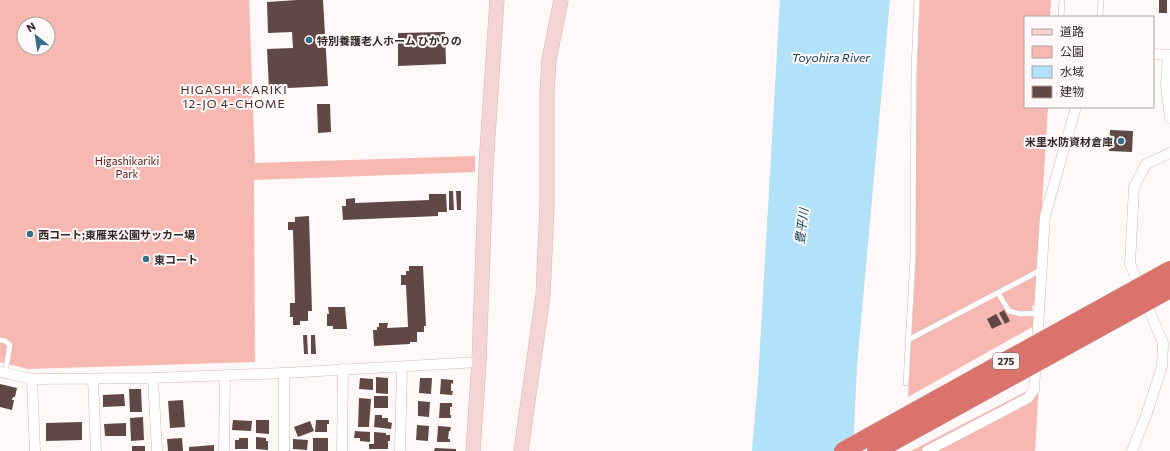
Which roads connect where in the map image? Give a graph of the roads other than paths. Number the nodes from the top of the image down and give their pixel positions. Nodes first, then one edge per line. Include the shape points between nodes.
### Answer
1 (497, 0) edge
2 (561, 0) edge
3 (917, 0) edge
4 (1062, 0) edge
5 (1101, 0) edge
6 (1061, 16) edge
7 (1100, 16) edge
8 (1154, 54) edge
9 (1169, 55) edge
10 (1076, 108) edge
11 (1170, 118) edge
12 (1170, 153) edge
13 (1041, 270) junction
14 (1170, 270) edge
15 (1170, 289) edge
16 (998, 293) junction
17 (1038, 313) junction
18 (0, 340) edge
19 (908, 340) junction
20 (479, 362) junction
21 (402, 367) junction
22 (343, 369) junction
23 (2, 372) edge
24 (284, 373) junction
25 (225, 375) junction
26 (154, 378) junction
27 (32, 379) junction
28 (93, 379) junction
29 (906, 383) dead end
30 (35, 451) edge
31 (96, 451) edge
32 (158, 451) edge
33 (224, 451) edge
34 (284, 451) edge
35 (342, 451) edge
36 (400, 451) edge
37 (473, 451) edge
38 (521, 451) edge
39 (843, 451) edge
40 (876, 451) edge
41 (927, 451) edge
42 (1132, 451) edge

1 - 20 street via 486,166
2 - 38 street via 549,60 543,295
3 - 19 lane via 913,257
4 - 6 lane
5 - 7 lane
8 - 9 street
9 - 11 street via 1166,86
10 - 13 street via 1045,216
12 - 42 street via 1146,164 1134,187 1130,264 1163,343 1162,366
13 - 16 lane
13 - 17 street
14 - 39 highway, 275, bridge
15 - 40 highway, 275, bridge
16 - 17 lane via 1009,311 1021,314
16 - 19 lane
17 - 41 street via 1034,390 1028,398
18 - 23 lane via 10,345
19 - 29 lane
20 - 21 street
20 - 37 street
21 - 22 street
21 - 36 street
22 - 24 street
22 - 35 street
23 - 27 street
24 - 25 street
24 - 34 street
25 - 26 street
25 - 33 street
26 - 28 street
26 - 32 street
27 - 28 street
27 - 30 street
28 - 31 street

